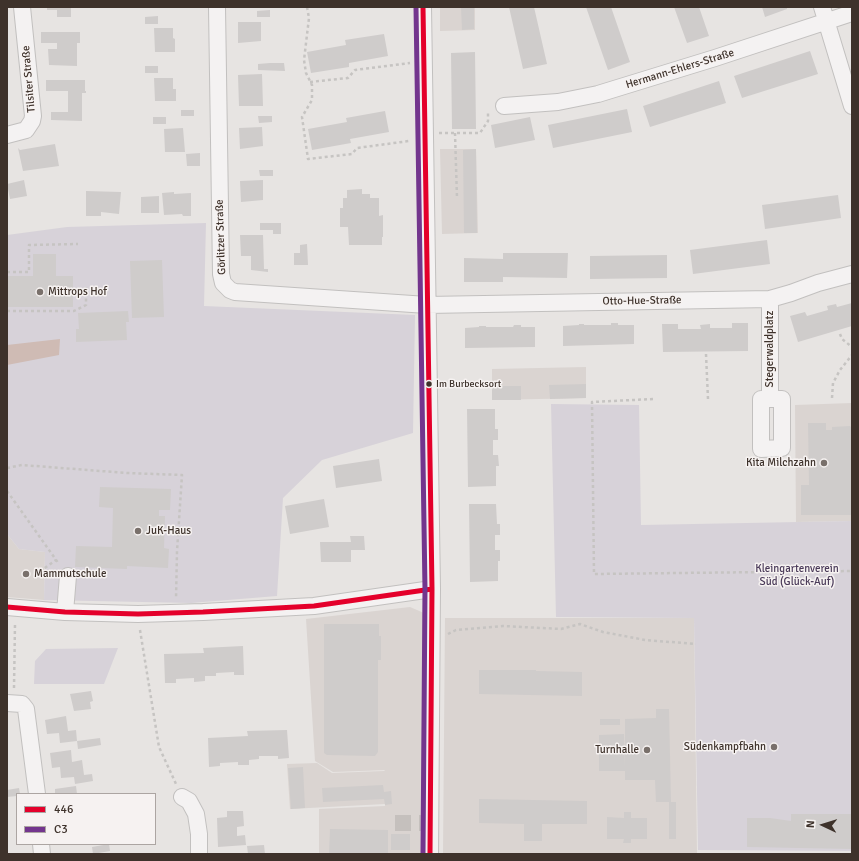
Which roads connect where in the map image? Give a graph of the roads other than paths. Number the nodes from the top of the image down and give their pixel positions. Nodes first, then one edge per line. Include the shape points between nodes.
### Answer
1 (22, 7) edge
2 (217, 7) edge
3 (423, 7) edge
4 (852, 13) edge
5 (825, 14) edge
6 (504, 106) road end
7 (852, 106) edge
8 (7, 135) edge
9 (852, 274) edge
10 (770, 299) junction
11 (427, 304) junction
12 (770, 399) dead end
13 (68, 576) road end
14 (432, 589) junction
15 (11, 608) edge
16 (65, 612) junction
17 (10, 703) edge
18 (37, 793) edge
19 (182, 797) road end
20 (200, 854) edge
21 (430, 854) edge

1 - 8 street, Tilsiter Straße via 33,116 26,130
2 - 11 street, Görlitzer Straße via 223,283 230,290 239,293
3 - 11 street
4 - 5 street, Hermann-Ehlers-Straße
5 - 6 street, Hermann-Ehlers-Straße via 708,61 598,94 558,102
5 - 7 street
9 - 10 street, Otto-Hue-Straße
10 - 11 street, Otto-Hue-Straße
10 - 12 street, Stegerwaldplatz
11 - 14 street
13 - 16 street
14 - 16 street via 297,608 138,614
14 - 21 street
15 - 16 street
17 - 18 street via 22,704 26,710
19 - 20 street via 189,802 196,814

